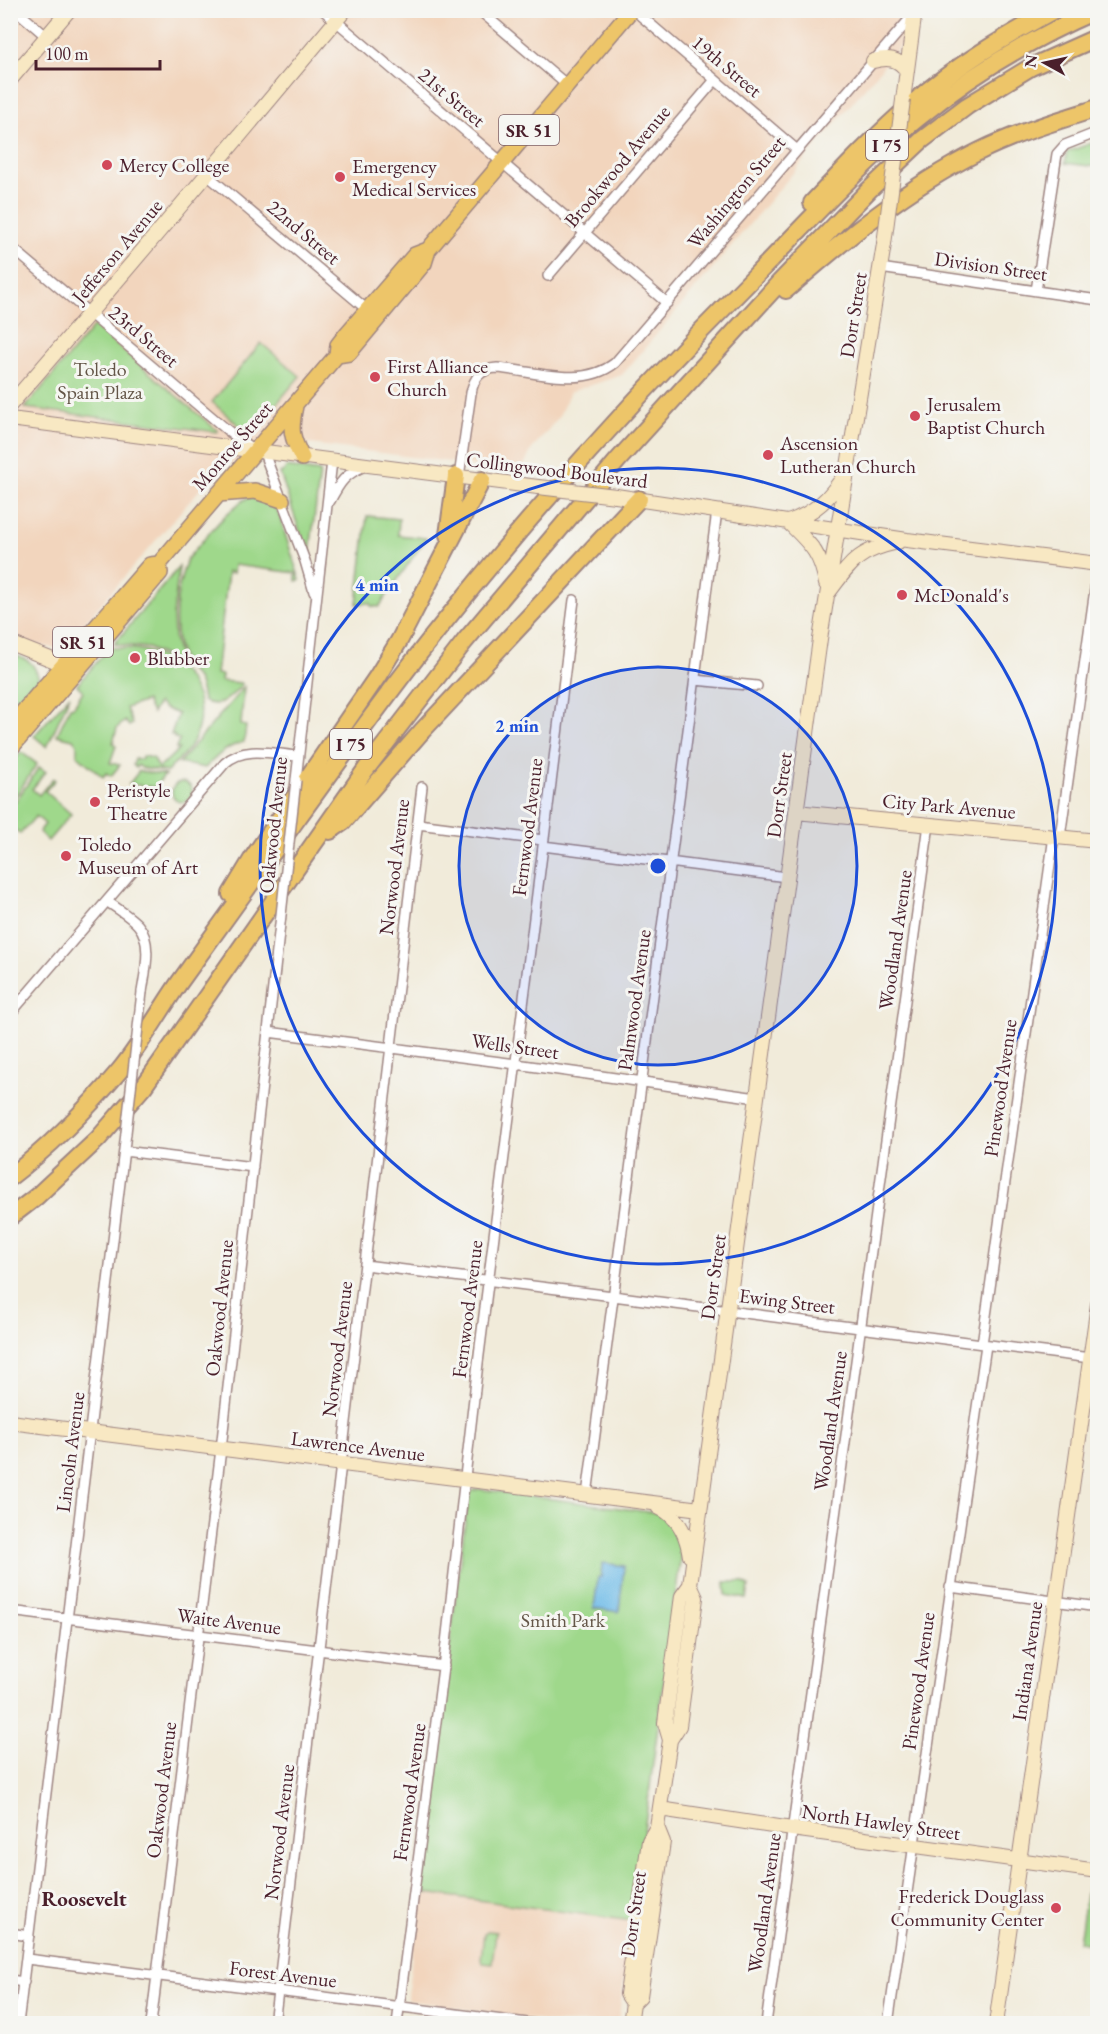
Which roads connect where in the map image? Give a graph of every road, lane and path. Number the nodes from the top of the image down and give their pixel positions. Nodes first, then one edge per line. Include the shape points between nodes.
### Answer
1 (16, 10) edge
2 (69, 10) edge
3 (323, 10) edge
4 (345, 10) edge
5 (479, 10) edge
6 (632, 10) edge
7 (1054, 10) edge
8 (1097, 10) edge
9 (916, 11) edge
10 (336, 22) junction
11 (46, 37) junction
12 (1098, 37) edge
13 (873, 61) junction
14 (908, 71) junction
15 (10, 80) edge
16 (715, 80) junction
17 (567, 85) junction
18 (1098, 108) edge
19 (1098, 132) edge
20 (797, 150) junction
21 (501, 163) junction
22 (206, 174) junction
23 (584, 233) junction
24 (10, 246) edge
25 (880, 268) junction
26 (548, 276) dead end
27 (1036, 291) junction
28 (1098, 300) edge
29 (666, 303) junction
30 (90, 314) junction
31 (373, 314) junction
32 (709, 322) junction
33 (731, 338) junction
34 (295, 404) junction
35 (10, 405) edge
36 (10, 419) edge
37 (260, 452) junction
38 (302, 458) junction
39 (332, 461) junction
40 (366, 465) junction
41 (848, 470) junction
42 (458, 477) junction
43 (482, 480) junction
44 (218, 494) junction
45 (639, 499) junction
46 (282, 500) junction
47 (326, 508) junction
48 (717, 511) junction
49 (788, 522) junction
50 (838, 529) junction
51 (907, 540) junction
52 (446, 548) junction
53 (1098, 566) edge
54 (827, 593) junction
55 (315, 595) junction
56 (574, 600) dead end
57 (10, 643) edge
58 (71, 667) junction
59 (695, 680) junction
60 (757, 686) dead end
61 (10, 727) edge
62 (10, 749) edge
63 (298, 756) junction
64 (422, 787) dead end
65 (796, 812) junction
66 (418, 824) junction
67 (929, 824) junction
68 (1057, 837) junction
69 (319, 839) junction
70 (1098, 841) edge
71 (543, 843) junction
72 (671, 862) junction
73 (787, 877) junction
74 (107, 901) junction
75 (180, 982) junction
76 (10, 1014) edge
77 (268, 1032) junction
78 (391, 1048) junction
79 (516, 1064) junction
80 (641, 1082) junction
81 (757, 1098) junction
82 (124, 1151) junction
83 (253, 1167) junction
84 (10, 1177) edge
85 (10, 1217) edge
86 (365, 1265) junction
87 (489, 1280) junction
88 (613, 1296) junction
89 (1098, 1304) edge
90 (728, 1311) junction
91 (861, 1328) junction
92 (984, 1344) junction
93 (1094, 1359) edge
94 (10, 1422) edge
95 (90, 1432) junction
96 (221, 1449) junction
97 (342, 1464) junction
98 (465, 1480) junction
99 (587, 1495) junction
100 (648, 1503) junction
101 (700, 1509) junction
102 (691, 1578) junction
103 (950, 1587) junction
104 (1055, 1601) junction
105 (1098, 1607) edge
106 (10, 1611) edge
107 (68, 1618) junction
108 (198, 1635) junction
109 (319, 1650) junction
110 (444, 1666) junction
111 (660, 1809) junction
112 (792, 1829) junction
113 (913, 1846) junction
114 (1019, 1860) junction
115 (1098, 1871) edge
116 (10, 1934) edge
117 (29, 1936) junction
118 (27, 1959) junction
119 (157, 1976) junction
120 (10, 1980) edge
121 (24, 1982) junction
122 (278, 1991) junction
123 (400, 2006) junction
124 (518, 2022) edge
125 (18, 2024) edge
126 (152, 2024) edge
127 (274, 2024) edge
128 (398, 2024) edge
129 (535, 2024) edge
130 (630, 2024) edge
131 (766, 2024) edge
132 (888, 2024) edge
133 (996, 2024) edge

1 - 11 street
2 - 11 main road
3 - 10 street, 21st Street
4 - 10 main road, Jefferson Avenue
5 - 17 street
6 - 16 street, 19th Street
6 - 17 main road, Monroe Street / SR 51
7 - 32 highway via 970,60 914,101 856,155
8 - 32 highway, I 75 via 1017,49 918,118
9 - 13 street, Washington Street
9 - 14 main road, Dorr Street
10 - 21 street, 21st Street
10 - 22 main road, Jefferson Avenue
11 - 15 main road
12 - 33 highway, I 75 via 1031,67 967,106 922,140 780,282
13 - 14 main road via 892,59
13 - 20 street, Washington Street
14 - 25 main road, Dorr Street, bridge
16 - 20 street, 19th Street
16 - 23 street, Brookwood Avenue
17 - 21 main road, Monroe Street / SR 51
18 - 33 highway via 1010,138 931,177 862,225
19 - 27 street via 1065,145 1057,153
20 - 29 street, Washington Street
21 - 23 street, 21st Street
21 - 31 main road, Monroe Street / SR 51 via 428,250 415,255
22 - 30 main road, Jefferson Avenue
22 - 31 street, 22nd Street
23 - 26 street, Brookwood Avenue
23 - 29 street, 21st Street
24 - 30 street, 23rd Street
25 - 27 street, Division Street
25 - 41 main road, Dorr Street
27 - 28 street, Division Street
29 - 42 street, Washington Street via 610,367 590,376 496,368 479,374 471,393
30 - 35 main road, Jefferson Avenue
30 - 37 street, 23rd Street via 226,429
31 - 34 main road, Monroe Street / SR 51 via 338,345 337,355
32 - 75 highway, I 75 via 640,394 437,630
33 - 69 highway, I 75 via 598,483 465,641 372,761
34 - 37 main road, Monroe Street / SR 51
34 - 38 main road via 292,436
36 - 37 main road, Collingwood Boulevard
37 - 38 main road, Collingwood Boulevard
37 - 44 main road, Monroe Street / SR 51
37 - 46 street, Oakwood Avenue
38 - 39 main road, Collingwood Boulevard
39 - 40 main road, Collingwood Boulevard
39 - 47 street, Oakwood Avenue
40 - 42 main road, Collingwood Boulevard
40 - 47 street, Oakwood Avenue via 342,479
41 - 49 main road via 818,508
41 - 50 main road, Dorr Street
42 - 43 main road, Collingwood Boulevard
42 - 52 highway
43 - 45 main road, Collingwood Boulevard, bridge
43 - 52 highway
44 - 46 main road via 255,490
44 - 58 main road, Monroe Street / SR 51 via 159,564 150,565
45 - 48 main road, Collingwood Boulevard
45 - 69 highway via 422,731 343,822
46 - 55 street, Oakwood Avenue
47 - 55 street, Oakwood Avenue
48 - 49 main road, Collingwood Boulevard
48 - 59 street, Palmwood Avenue
49 - 50 main road, Collingwood Boulevard
49 - 54 main road via 817,552
50 - 51 main road, Collingwood Boulevard
50 - 54 main road, Dorr Street
51 - 53 main road, Collingwood Boulevard
51 - 54 main road via 881,546 854,559
52 - 75 highway via 377,677 254,856
53 - 68 street, Pinewood Avenue
54 - 65 main road, Dorr Street
55 - 63 street, Oakwood Avenue
56 - 71 street, Fernwood Avenue
57 - 58 main road
58 - 61 main road, Monroe Street / SR 51
58 - 62 main road, Monroe Street / SR 51
59 - 60 street
59 - 72 street, Palmwood Avenue
63 - 74 street via 244,752 232,757
63 - 77 street, Oakwood Avenue, bridge
64 - 66 street, Norwood Avenue
65 - 67 main road, City Park Avenue
65 - 73 main road, Dorr Street
66 - 71 street
66 - 78 street, Norwood Avenue
67 - 68 main road, City Park Avenue
67 - 91 street, Woodland Avenue
68 - 70 main road, City Park Avenue
68 - 92 street, Pinewood Avenue
69 - 85 highway, I 75 via 144,1086 98,1139
71 - 72 street
71 - 79 street, Fernwood Avenue
72 - 73 street
72 - 80 street, Palmwood Avenue
73 - 81 main road, Dorr Street
74 - 76 street
74 - 82 street, Lincoln Avenue, bridge via 137,924 146,949
75 - 84 highway, I 75 via 122,1067 60,1135
77 - 78 street, Wells Street
77 - 83 street, Oakwood Avenue
78 - 79 street, Wells Street
78 - 86 street, Norwood Avenue
79 - 80 street, Wells Street
79 - 87 street, Fernwood Avenue
80 - 81 street, Wells Street
80 - 88 street, Palmwood Avenue
81 - 90 main road, Dorr Street
82 - 83 street
82 - 95 street, Lincoln Avenue
83 - 96 street, Oakwood Avenue
86 - 87 street, Ewing Street
86 - 97 street, Norwood Avenue
87 - 88 street, Ewing Street
87 - 98 street, Fernwood Avenue
88 - 90 street, Ewing Street
88 - 99 street, Palmwood Avenue
89 - 93 main road, Indiana Avenue
90 - 91 street, Ewing Street
90 - 101 main road, Dorr Street
91 - 92 street, Ewing Street
91 - 112 street, Woodland Avenue
92 - 93 street, Ewing Street
92 - 103 street, Pinewood Avenue
93 - 104 main road, Indiana Avenue
94 - 95 main road, Lawrence Avenue
95 - 96 main road, Lawrence Avenue
95 - 107 street, Lincoln Avenue
96 - 97 main road, Lawrence Avenue
96 - 108 street, Oakwood Avenue
97 - 98 main road, Lawrence Avenue
97 - 109 street, Norwood Avenue
98 - 99 main road, Lawrence Avenue
98 - 110 street, Fernwood Avenue
99 - 100 main road, Lawrence Avenue
100 - 101 main road, Lawrence Avenue
100 - 102 main road via 668,1511 682,1528
101 - 102 main road, Dorr Street
102 - 111 main road, Dorr Street via 696,1598 679,1726 670,1740
103 - 104 street
103 - 113 street, Pinewood Avenue
104 - 105 street
104 - 114 main road, Indiana Avenue
106 - 107 street, Waite Avenue
107 - 108 street, Waite Avenue
107 - 117 street, Lincoln Avenue
108 - 109 street, Waite Avenue
108 - 119 street, Oakwood Avenue
109 - 110 street, Waite Avenue
109 - 122 street, Norwood Avenue
110 - 123 street, Fernwood Avenue
111 - 112 main road, North Hawley Street
111 - 130 main road, Dorr Street via 657,1827 649,1841 627,1994 633,2003
112 - 113 main road, North Hawley Street
112 - 131 street, Woodland Avenue
113 - 114 main road, North Hawley Street
113 - 132 street, Pinewood Avenue
114 - 115 main road, North Hawley Street
114 - 133 main road, Indiana Avenue
116 - 117 street
117 - 118 street, Lincoln Avenue
118 - 119 street, Forest Avenue
118 - 121 street, Lincoln Avenue
119 - 122 street, Forest Avenue
119 - 126 street, Oakwood Avenue
120 - 121 street
121 - 125 street, Lincoln Avenue
122 - 123 street, Forest Avenue
122 - 127 street, Norwood Avenue
123 - 124 street, Forest Avenue
123 - 128 street, Fernwood Avenue
124 - 129 street, Forest Avenue

